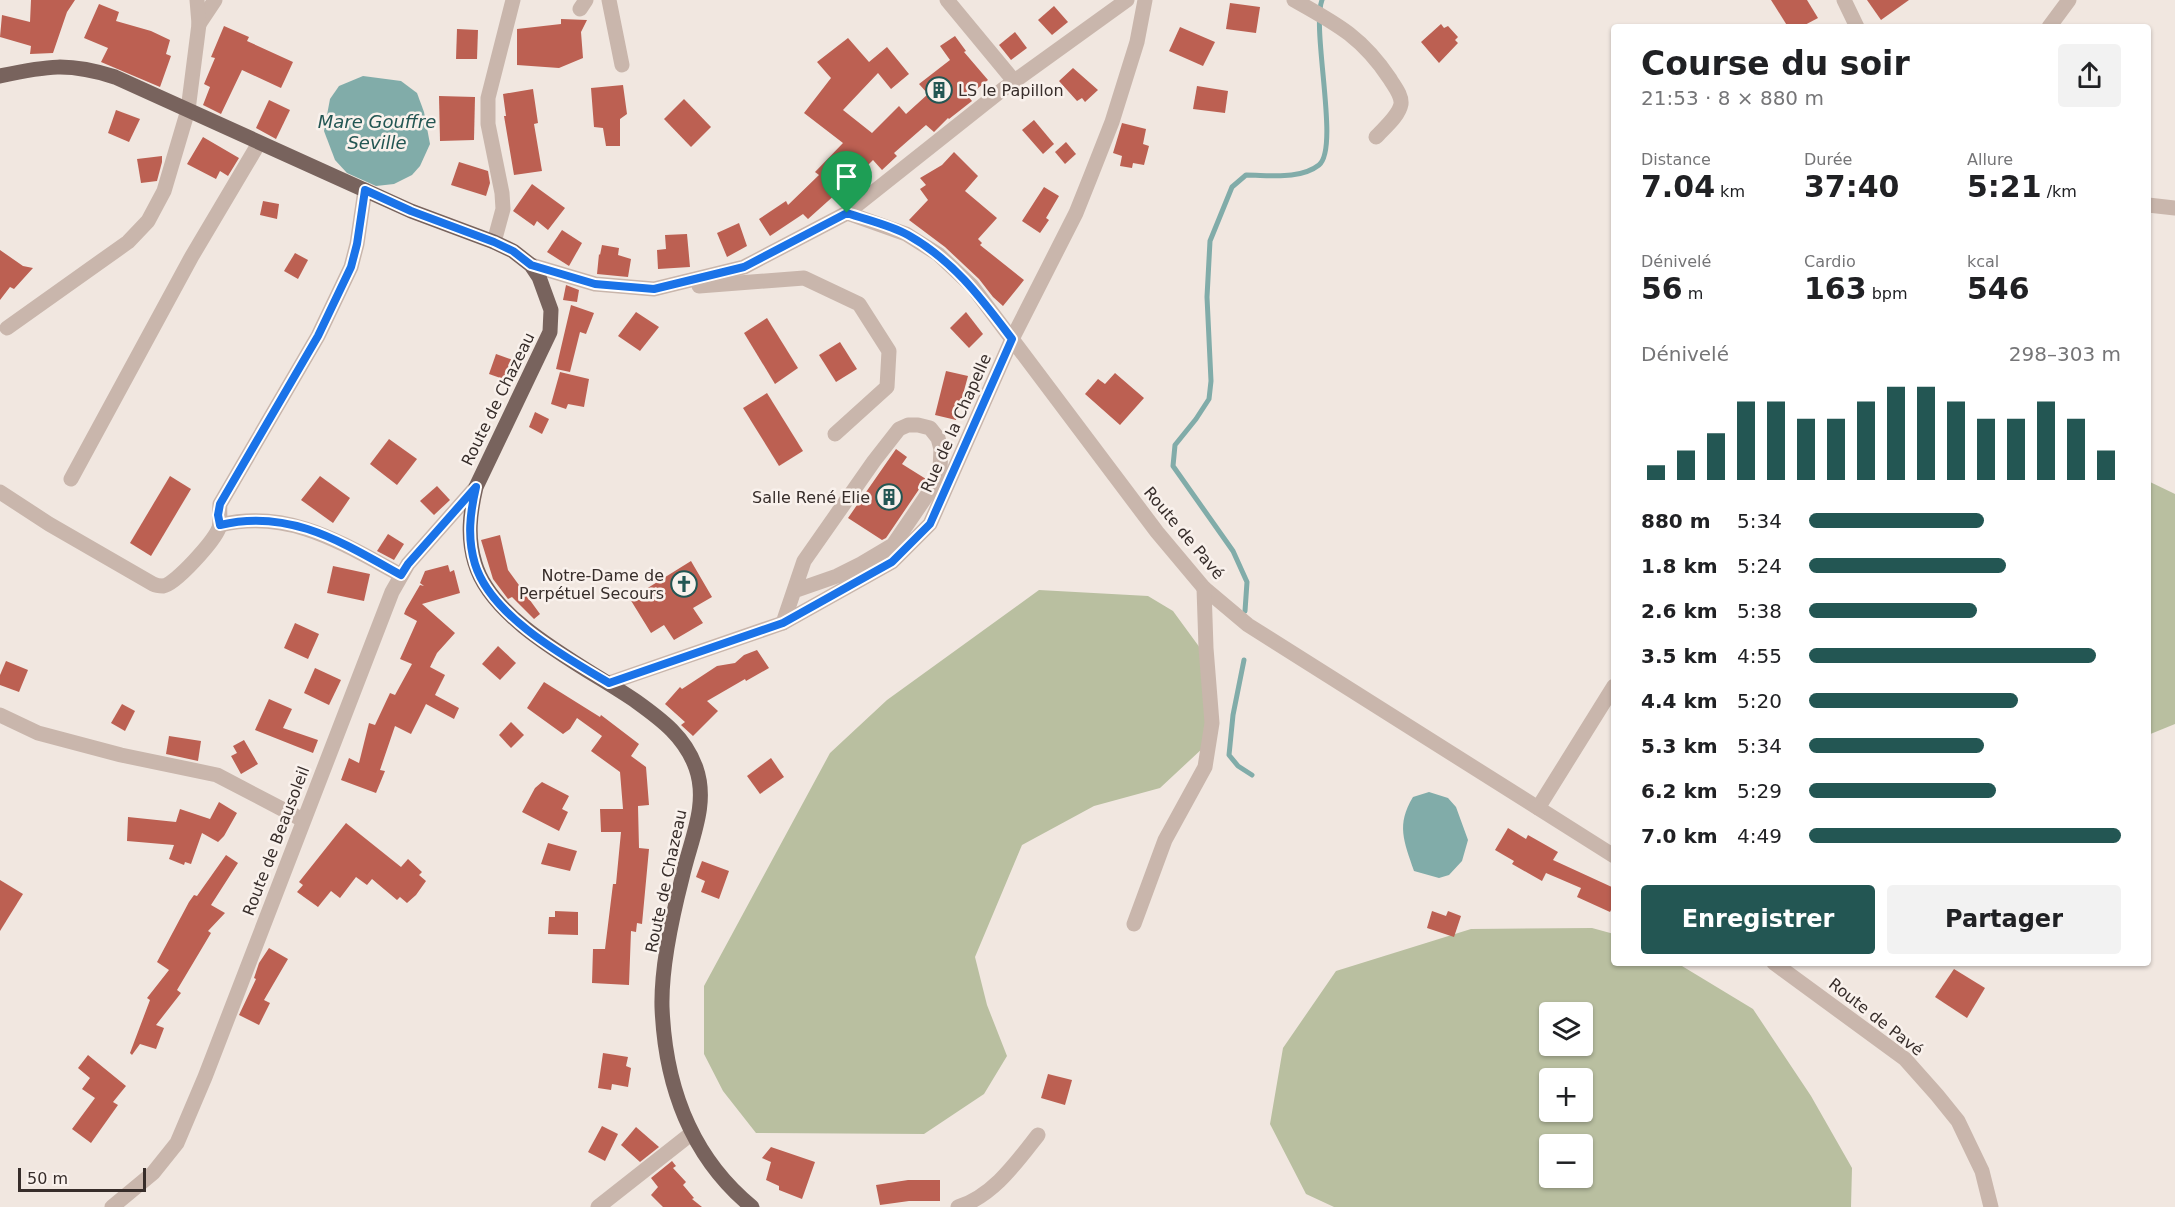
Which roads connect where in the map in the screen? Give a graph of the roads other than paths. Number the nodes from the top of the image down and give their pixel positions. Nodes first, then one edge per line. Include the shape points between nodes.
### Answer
1 (197, 0) edge
2 (215, 0) edge
3 (513, 0) edge
4 (609, 0) edge
5 (947, 0) edge
6 (1127, 0) edge
7 (1145, 0) edge
8 (1294, 0) edge
9 (1844, 0) edge
10 (2069, 0) edge
11 (200, 24) junction
12 (1856, 24) edge
13 (2051, 24) edge
14 (622, 65) dead end
15 (0, 76) edge
16 (1014, 81) junction
17 (188, 110) junction
18 (1376, 137) dead end
19 (259, 143) junction
20 (365, 190) junction
21 (2151, 205) edge
22 (2175, 208) edge
23 (847, 213) junction
24 (494, 242) junction
25 (531, 265) junction
26 (654, 289) junction
27 (7, 328) dead end
28 (1012, 339) junction
29 (835, 434) dead end
30 (71, 479) dead end
31 (476, 487) junction
32 (0, 492) edge
33 (220, 525) junction
34 (401, 575) junction
35 (1204, 588) junction
36 (794, 591) junction
37 (783, 623) junction
38 (609, 683) junction
39 (1611, 691) edge
40 (0, 715) edge
41 (1538, 808) junction
42 (303, 820) junction
43 (1611, 854) edge
44 (1134, 924) dead end
45 (1778, 966) edge
46 (692, 1133) junction
47 (1038, 1135) dead end
48 (112, 1207) edge
49 (598, 1207) edge
50 (752, 1207) edge
51 (958, 1207) edge
52 (1991, 1207) edge

1 - 11 street
2 - 11 street
3 - 24 street via 488,98 488,124 502,193
4 - 14 street
5 - 16 street
6 - 16 street
7 - 28 street, Rue de la Chapelle via 1137,42 1112,122 1076,213
8 - 18 street via 1361,42 1399,94 1398,110
9 - 12 street
10 - 13 street
11 - 17 street
15 - 17 main road, Route de Chazeau via 55,66 90,69 145,88
16 - 23 street
17 - 19 main road, Route de Chazeau
17 - 27 street via 164,191 148,221 128,242
19 - 20 main road, Route de Chazeau
19 - 30 street via 192,256
20 - 24 main road, Route de Chazeau
20 - 33 street via 351,267 318,336 220,504
21 - 22 street
23 - 26 street via 744,267
23 - 28 street, Route de Pavé via 906,234 938,254 972,286
24 - 25 main road, Route de Chazeau
25 - 26 street via 595,284
25 - 31 main road, Route de Chazeau via 547,298 550,332
26 - 29 street via 804,278 859,304 889,351 887,387
28 - 35 street, Route de Pavé via 1157,532
28 - 37 street, Rue de la Chapelle via 930,524 892,562
31 - 34 street, Route de Beausoleil
31 - 38 main road, Route de Chazeau via 470,513 471,549 475,566 492,594 515,620 560,654
32 - 33 street via 49,524 162,586 203,552
33 - 34 street via 263,520 296,524
34 - 42 street, Route de Beausoleil
35 - 41 street, Route de Pavé via 1248,625
35 - 44 street via 1212,723 1205,767 1164,840
36 - 36 street via 804,561 899,429 908,425 930,428 941,449 936,482 893,545 837,576
36 - 37 street
37 - 38 street, Rue de la Chapelle
38 - 46 main road, Route de Chazeau via 669,725 689,751 700,782 700,814 669,936 662,1005 675,1089
39 - 41 street
40 - 42 street via 38,734 217,776
41 - 43 street, Route de Pavé
42 - 48 street, Route de Beausoleil via 177,1143 153,1173
45 - 52 street, Route de Pavé via 1905,1059 1958,1121 1982,1171
46 - 49 street
46 - 50 main road, Route de Chazeau via 717,1174
47 - 51 street via 987,1193

